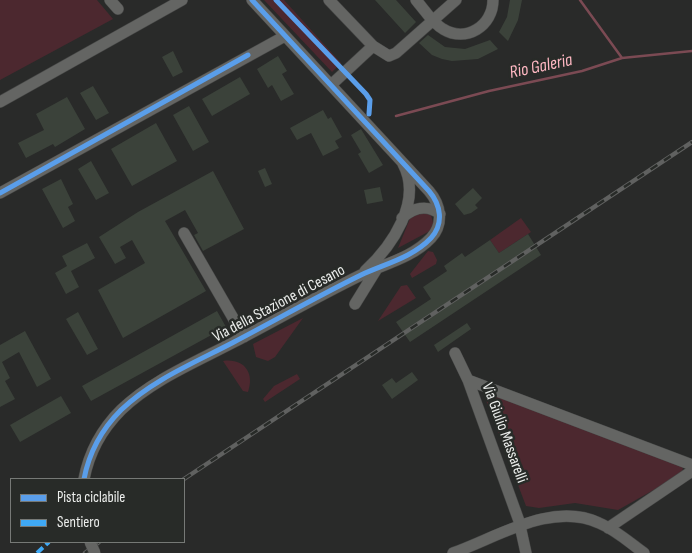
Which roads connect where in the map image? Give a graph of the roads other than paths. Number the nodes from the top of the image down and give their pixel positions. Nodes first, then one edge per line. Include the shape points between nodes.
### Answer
1 (110, 0) edge
2 (182, 0) edge
3 (252, 0) edge
4 (329, 0) edge
5 (416, 0) edge
6 (456, 0) edge
7 (493, 0) edge
8 (118, 9) dead end
9 (434, 20) junction
10 (285, 36) junction
11 (374, 46) junction
12 (331, 85) junction
13 (0, 102) edge
14 (400, 160) junction
15 (0, 193) edge
16 (440, 214) junction
17 (402, 218) junction
18 (184, 233) dead end
19 (376, 270) junction
20 (362, 274) junction
21 (355, 304) dead end
22 (244, 337) junction
23 (455, 353) dead end
24 (468, 380) junction
25 (692, 465) edge
26 (692, 470) edge
27 (84, 478) edge
28 (521, 526) junction
29 (608, 528) junction
30 (454, 553) edge
31 (526, 553) edge
32 (644, 553) edge

1 - 8 street
2 - 13 street
3 - 10 street, Via della Stazione di Cesano
4 - 11 street
5 - 9 street
6 - 9 street
7 - 9 street via 486,22 470,33 451,33
9 - 11 street via 394,55 384,55
10 - 12 street, Via della Stazione di Cesano
10 - 15 street
11 - 12 street
12 - 14 street, Via della Stazione di Cesano
14 - 16 street, Via della Stazione di Cesano via 432,194
14 - 17 street, Via della Stazione di Cesano via 407,172 409,186
16 - 17 street via 422,208
16 - 19 street, Via della Stazione di Cesano via 437,229 424,245
17 - 20 street, Via della Stazione di Cesano via 386,250
18 - 22 street
19 - 20 street, Via della Stazione di Cesano
19 - 21 street
20 - 22 street, Via della Stazione di Cesano
22 - 27 street, Via della Stazione di Cesano via 128,404 99,438
23 - 24 street, Via Giulio Massarelli
24 - 25 street
24 - 28 street, Via Giulio Massarelli
26 - 29 street
28 - 29 street via 556,516 569,516 587,518
28 - 30 street
28 - 31 street, Via Giulio Massarelli
29 - 32 street

